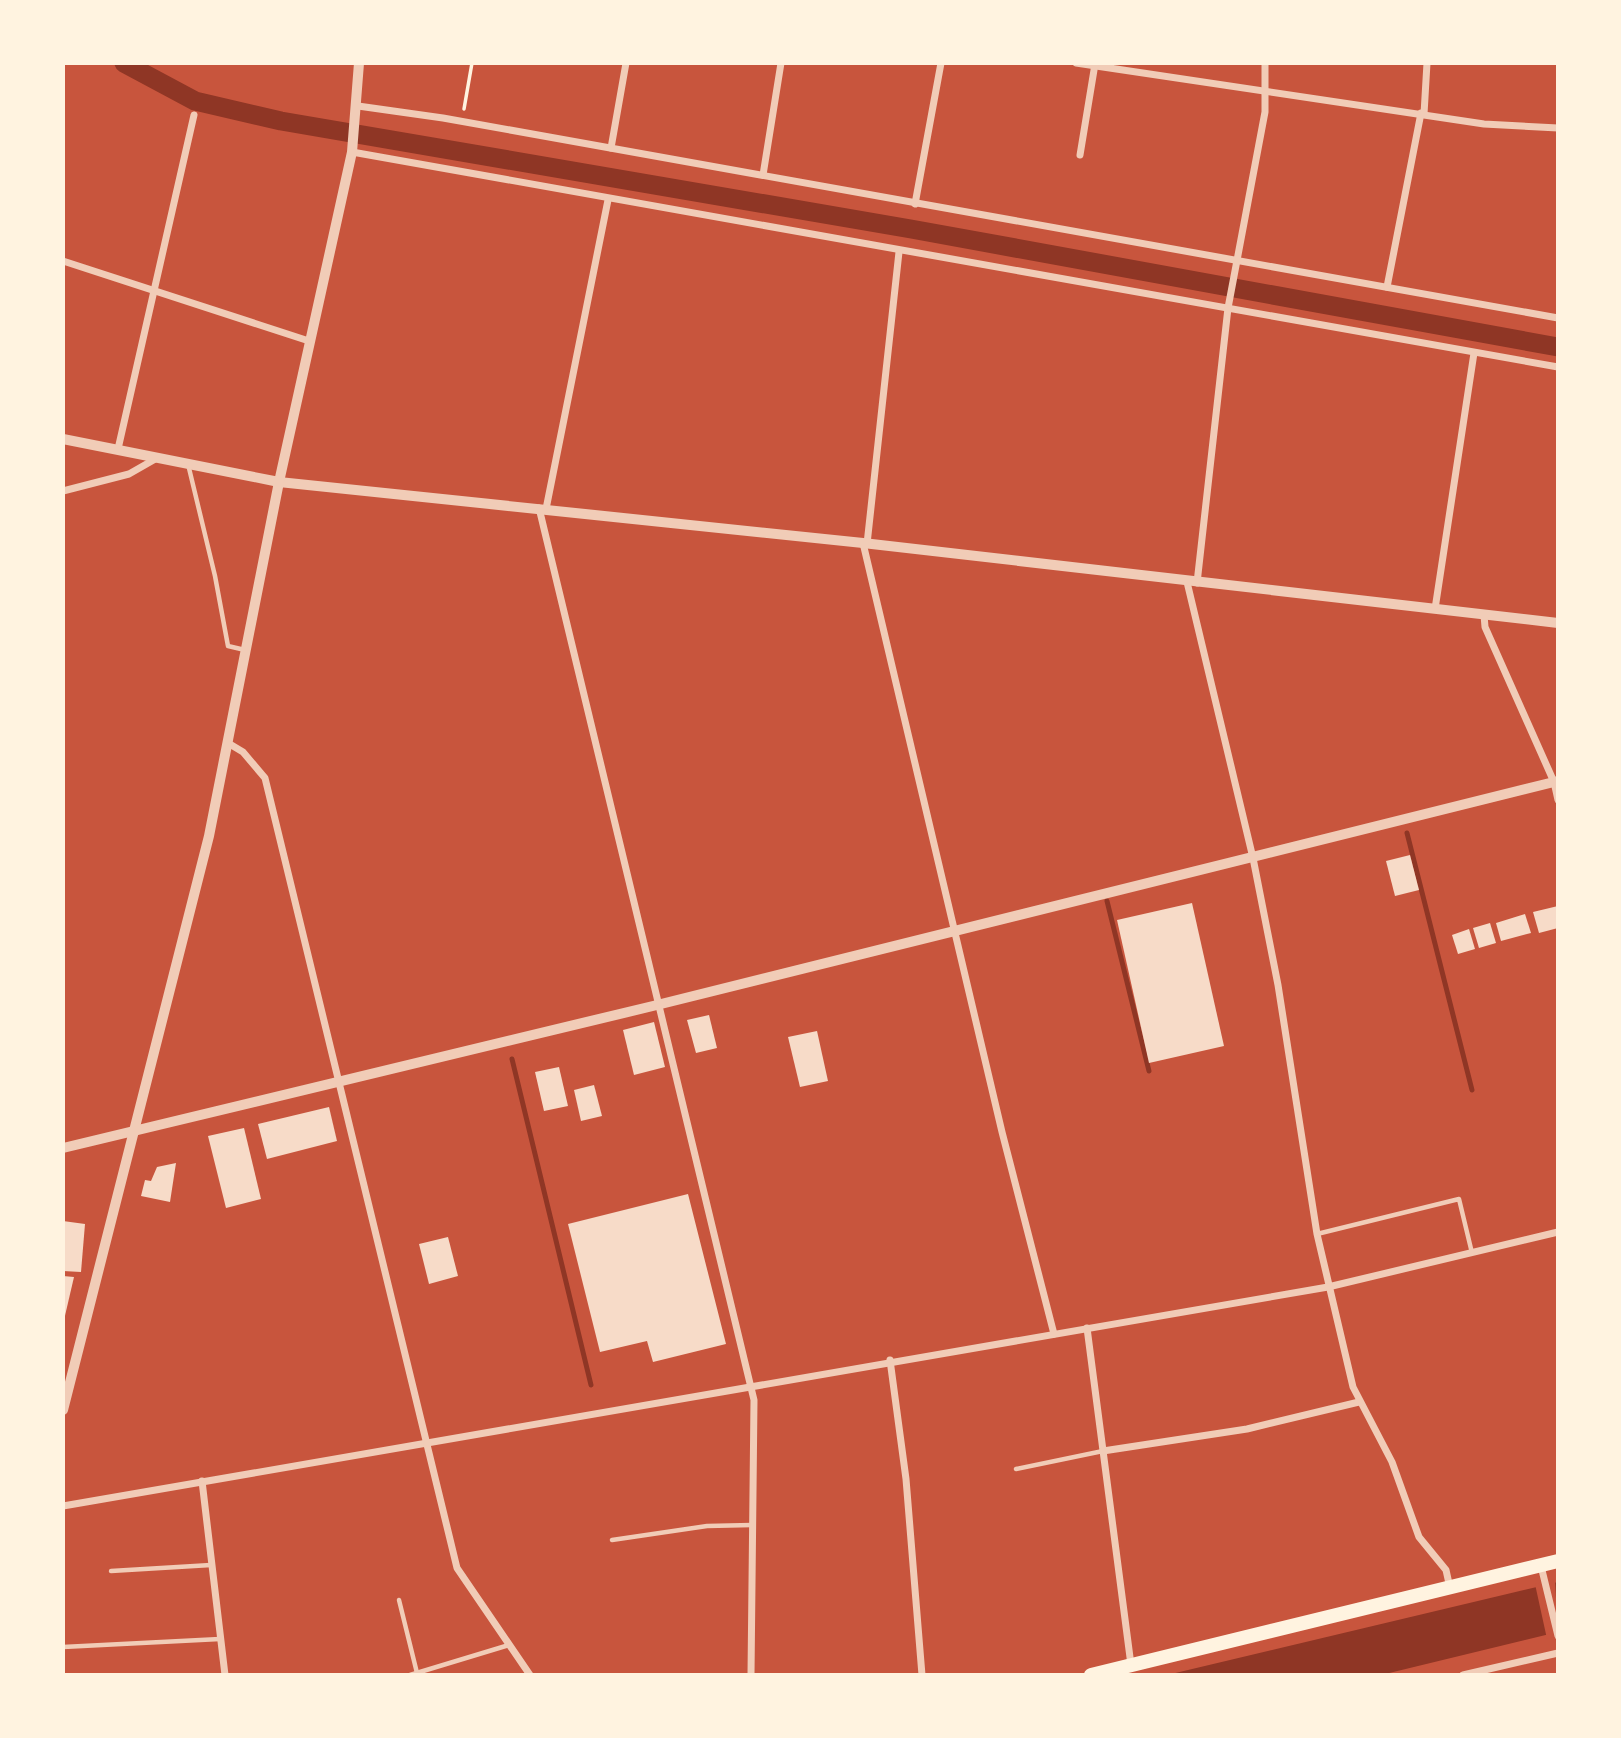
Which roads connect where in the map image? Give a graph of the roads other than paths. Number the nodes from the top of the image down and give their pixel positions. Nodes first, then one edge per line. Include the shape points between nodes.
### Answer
1 (359, 63) edge
2 (626, 63) edge
3 (781, 63) edge
4 (941, 63) edge
5 (1076, 63) edge
6 (1265, 63) edge
7 (1427, 63) edge
8 (1095, 65) edge
9 (1267, 91) junction
10 (358, 106) junction
11 (1423, 113) junction
12 (194, 116) dead end
13 (1558, 128) edge
14 (611, 148) junction
15 (352, 152) junction
16 (1080, 155) dead end
17 (763, 175) junction
18 (608, 200) junction
19 (915, 204) junction
20 (900, 252) junction
21 (1237, 260) junction
22 (63, 261) edge
23 (1387, 287) junction
24 (153, 291) junction
25 (1228, 308) junction
26 (1558, 318) edge
27 (309, 341) junction
28 (1474, 353) junction
29 (1558, 368) edge
30 (63, 439) edge
31 (118, 449) junction
32 (158, 457) junction
33 (187, 461) junction
34 (279, 482) junction
35 (63, 491) edge
36 (543, 508) junction
37 (865, 544) junction
38 (1192, 583) junction
39 (1434, 608) junction
40 (1484, 615) junction
41 (1558, 623) edge
42 (246, 650) junction
43 (228, 743) junction
44 (1556, 782) edge
45 (1558, 800) edge
46 (1254, 858) junction
47 (955, 931) junction
48 (657, 1005) junction
49 (339, 1082) junction
50 (134, 1131) junction
51 (63, 1148) edge
52 (1558, 1232) edge
53 (1317, 1234) junction
54 (1472, 1254) junction
55 (1328, 1287) junction
56 (1087, 1328) junction
57 (1054, 1334) junction
58 (890, 1360) junction
59 (751, 1387) junction
60 (1359, 1402) junction
61 (63, 1410) edge
62 (427, 1443) junction
63 (1103, 1451) junction
64 (1016, 1469) dead end
65 (202, 1481) junction
66 (63, 1506) edge
67 (752, 1525) junction
68 (612, 1540) dead end
69 (1558, 1562) edge
70 (212, 1565) junction
71 (1542, 1566) junction
72 (111, 1571) dead end
73 (1450, 1588) junction
74 (399, 1600) dead end
75 (1558, 1636) edge
76 (221, 1639) junction
77 (509, 1645) junction
78 (63, 1647) edge
79 (1558, 1653) edge
80 (1131, 1665) junction
81 (417, 1673) edge
82 (225, 1675) edge
83 (410, 1675) edge
84 (530, 1675) edge
85 (751, 1675) edge
86 (922, 1675) edge
87 (1091, 1675) edge
88 (1464, 1675) edge

1 - 10 street
2 - 14 street
3 - 17 street
4 - 19 street
5 - 8 street
6 - 9 street
7 - 11 street
8 - 9 street
8 - 16 street
9 - 11 street
9 - 21 street
10 - 14 street
10 - 15 street
11 - 13 street via 1484,124
11 - 23 street
12 - 24 street
14 - 17 street
15 - 18 street
15 - 27 street
17 - 19 street
18 - 20 street
18 - 36 street
19 - 21 street
20 - 25 street
20 - 37 street
21 - 23 street
21 - 25 street
22 - 24 street
23 - 26 street
24 - 27 street
24 - 31 street
25 - 28 street
25 - 38 street
27 - 34 street
28 - 29 street
28 - 39 street
30 - 31 street
31 - 32 street
32 - 33 street
32 - 35 street via 129,474
33 - 34 street
33 - 42 lane via 228,646
34 - 36 street
34 - 42 street
36 - 37 street
36 - 48 street
37 - 38 street
37 - 47 street
38 - 39 street
38 - 46 street
39 - 40 street
40 - 41 street
40 - 44 street via 1485,627
42 - 43 street
43 - 49 street via 243,752 265,778
43 - 50 street
44 - 45 street
44 - 46 street
46 - 47 street
46 - 53 street
47 - 48 street
47 - 57 street
48 - 49 street
48 - 59 street
49 - 50 street
49 - 62 street
50 - 51 street
50 - 61 street
52 - 54 street
53 - 54 lane via 1459,1199
53 - 55 street
54 - 55 street
55 - 56 street
55 - 60 street
56 - 57 street
56 - 63 street
57 - 58 street
58 - 59 street
58 - 86 street via 906,1479
59 - 62 street
59 - 67 street
60 - 63 street via 1247,1429
60 - 73 street via 1392,1462 1419,1537 1446,1570
62 - 65 street
62 - 77 street via 457,1568
63 - 64 lane
63 - 80 street
65 - 66 street
65 - 70 street
67 - 68 lane via 707,1526
67 - 85 street
69 - 71 main road
70 - 72 lane
70 - 76 street
71 - 73 main road
71 - 75 street
73 - 80 main road
74 - 81 lane
76 - 78 lane
76 - 82 street
77 - 81 lane
77 - 84 street
79 - 88 street
80 - 87 main road
81 - 83 lane

